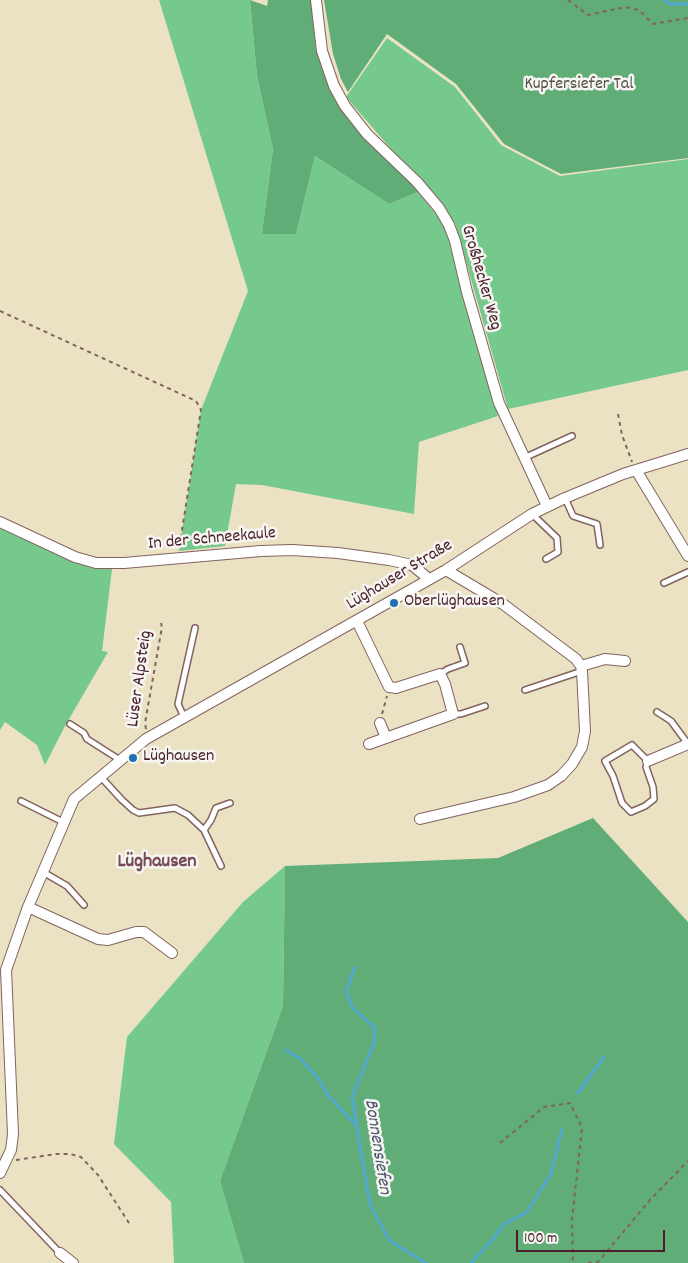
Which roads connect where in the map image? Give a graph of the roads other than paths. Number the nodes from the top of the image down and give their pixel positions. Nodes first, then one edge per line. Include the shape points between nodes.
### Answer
1 (316, 0) edge
2 (572, 436) dead end
3 (688, 454) edge
4 (524, 458) junction
5 (636, 470) junction
6 (565, 498) junction
7 (547, 506) junction
8 (532, 514) junction
9 (0, 522) edge
10 (600, 545) dead end
11 (688, 556) edge
12 (546, 559) dead end
13 (446, 570) junction
14 (688, 572) edge
15 (430, 578) junction
16 (664, 583) dead end
17 (358, 621) junction
18 (195, 628) dead end
19 (460, 647) dead end
20 (625, 661) dead end
21 (582, 669) junction
22 (440, 674) junction
23 (525, 690) dead end
24 (485, 706) dead end
25 (657, 712) dead end
26 (453, 714) junction
27 (184, 717) junction
28 (380, 723) road end
29 (70, 724) dead end
30 (386, 738) junction
31 (369, 744) dead end
32 (688, 744) edge
33 (120, 760) junction
34 (648, 761) junction
35 (100, 776) junction
36 (21, 801) dead end
37 (230, 803) dead end
38 (420, 819) dead end
39 (63, 822) junction
40 (204, 830) junction
41 (221, 866) dead end
42 (42, 872) junction
43 (84, 906) dead end
44 (28, 908) junction
45 (172, 953) dead end
46 (3, 980) edge
47 (0, 1173) edge
48 (0, 1190) edge
49 (60, 1253) joint
50 (73, 1263) edge

1 - 4 street, Großhecker Weg via 322,51 345,106 367,134 417,182 449,225 499,403
2 - 4 lane
3 - 5 street, Lüghauser Straße
4 - 7 street, Großhecker Weg
5 - 6 street, Lüghauser Straße
5 - 11 street
6 - 7 street, Lüghauser Straße
6 - 10 lane via 572,516 597,524
7 - 8 street, Lüghauser Straße
8 - 12 lane via 557,538 558,552
8 - 13 street, Lüghauser Straße
9 - 15 street, In der Schneekaule via 75,557 96,563 124,564 292,550 389,560 412,565
13 - 15 street, Lüghauser Straße
13 - 21 street via 503,604 576,659
14 - 16 lane
15 - 17 street, Lüghauser Straße
17 - 22 street via 389,687 396,688
17 - 27 street, Lüghauser Straße
18 - 27 lane via 178,704
19 - 22 lane via 466,663
20 - 21 street via 605,659
21 - 23 lane
21 - 38 street via 586,731 582,747 561,776 548,785 514,797
22 - 26 street
24 - 26 lane
25 - 32 lane via 671,721
26 - 30 street
27 - 33 street, Lüghauser Straße via 146,739
28 - 30 street
29 - 33 lane
30 - 31 street
32 - 34 street
33 - 35 street, Lüghauser Straße
34 - 34 lane via 632,745 605,762 622,803 631,812 654,799 646,768
35 - 39 street, Lüghauser Straße via 74,799
35 - 40 lane via 132,810 139,813 175,808
36 - 39 lane
37 - 40 lane via 216,808
39 - 42 street, Lüghauser Straße
40 - 41 lane
42 - 43 lane via 67,886
42 - 44 street, Lüghauser Straße
44 - 45 street via 98,939 144,932
44 - 46 street, Lüghauser Straße
46 - 47 street, Lüghauser Straße via 13,1134 11,1150
48 - 49 lane
49 - 50 street

